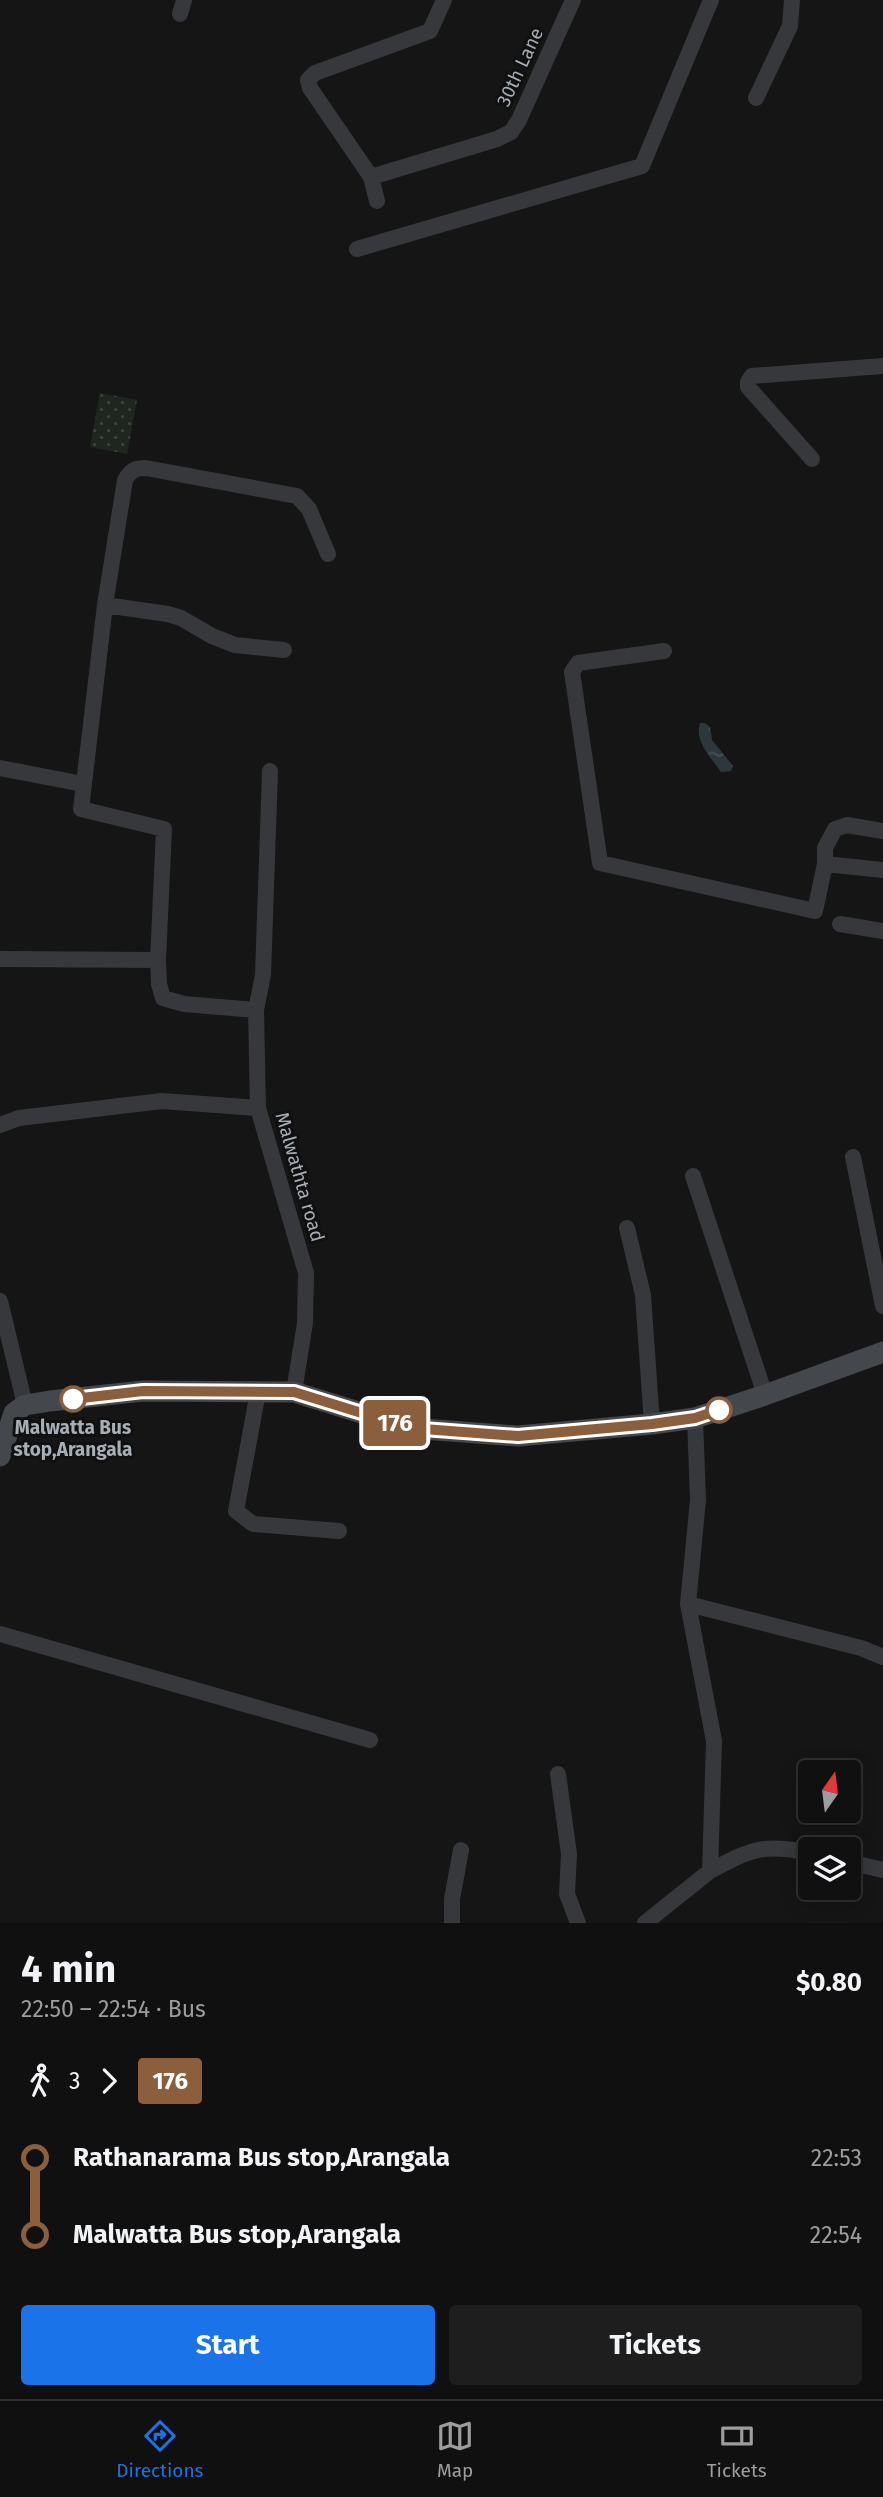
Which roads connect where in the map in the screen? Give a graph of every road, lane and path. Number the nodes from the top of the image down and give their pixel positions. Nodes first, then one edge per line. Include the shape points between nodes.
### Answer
1 (444, 0) edge
2 (573, 0) edge
3 (711, 0) edge
4 (792, 0) edge
5 (756, 98) dead end
6 (371, 177) junction
7 (377, 201) dead end
8 (357, 249) dead end
9 (883, 366) edge
10 (812, 459) dead end
11 (328, 554) dead end
12 (105, 606) junction
13 (284, 650) dead end
14 (664, 651) dead end
15 (0, 768) edge
16 (270, 771) dead end
17 (83, 784) junction
18 (883, 831) edge
19 (825, 864) junction
20 (883, 870) edge
21 (840, 924) dead end
22 (883, 931) edge
23 (0, 959) edge
24 (158, 960) junction
25 (256, 1010) junction
26 (258, 1108) junction
27 (0, 1125) edge
28 (853, 1157) dead end
29 (693, 1176) dead end
30 (627, 1228) dead end
31 (0, 1301) edge
32 (883, 1306) edge
33 (883, 1352) edge
34 (258, 1392) junction
35 (294, 1392) junction
36 (765, 1395) junction
37 (25, 1405) junction
38 (695, 1418) junction
39 (652, 1424) junction
40 (0, 1457) edge
41 (340, 1531) dead end
42 (688, 1604) junction
43 (0, 1634) edge
44 (883, 1657) edge
45 (370, 1740) dead end
46 (558, 1774) dead end
47 (461, 1850) dead end
48 (798, 1851) edge
49 (861, 1865) edge
50 (883, 1870) edge
51 (710, 1871) junction
52 (453, 1923) edge
53 (578, 1923) edge
54 (645, 1923) edge

1 - 6 street via 430,31 315,72 308,80
2 - 6 street, 30th Lane via 511,132
3 - 8 street via 642,166
4 - 5 street via 790,26
6 - 7 street
9 - 10 street via 749,379 748,387
11 - 12 street via 309,509 297,496 136,468 125,480
12 - 13 street via 168,614 235,645
12 - 17 street
14 - 19 street via 578,663 572,672 600,863 815,911
15 - 17 street
16 - 25 street, Malwathta road via 263,975
17 - 24 street via 80,808 164,829
18 - 19 street via 847,825 835,830 825,848
19 - 20 street
21 - 22 street
23 - 24 street
24 - 25 street via 163,998
25 - 26 street, Malwathta road
26 - 27 street via 162,1101 19,1118
26 - 35 street, Malwathta road via 306,1273 305,1323
28 - 32 street
29 - 36 street
30 - 39 street via 643,1295
31 - 37 street
33 - 36 main road
34 - 35 main road
34 - 37 main road via 143,1391
34 - 41 street via 236,1511 253,1524
35 - 39 main road via 410,1428 518,1436
36 - 38 main road
37 - 40 main road via 14,1413
38 - 39 main road
38 - 42 street via 698,1500
42 - 44 street
42 - 51 street via 714,1741
43 - 45 street
46 - 53 street via 569,1854 567,1894
47 - 52 street via 452,1899
48 - 51 street via 780,1847 747,1851
49 - 50 street
51 - 54 street

